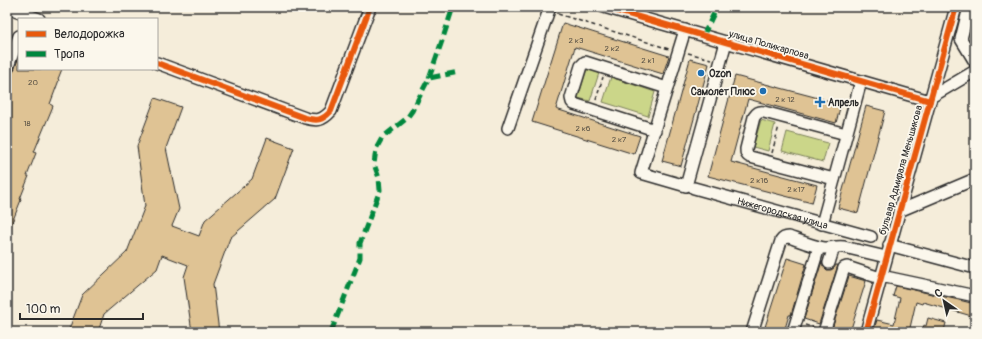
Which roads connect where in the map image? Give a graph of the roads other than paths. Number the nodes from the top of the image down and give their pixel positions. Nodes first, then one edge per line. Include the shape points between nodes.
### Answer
1 (7, 7) edge
2 (370, 7) edge
3 (604, 7) edge
4 (956, 7) edge
5 (969, 7) edge
6 (549, 9) edge
7 (36, 18) edge
8 (685, 30) junction
9 (18, 39) edge
10 (726, 42) junction
11 (975, 62) edge
12 (158, 63) edge
13 (7, 69) edge
14 (975, 71) edge
15 (861, 81) junction
16 (667, 88) junction
17 (930, 99) junction
18 (508, 128) dead end
19 (655, 130) junction
20 (846, 134) junction
21 (834, 179) junction
22 (975, 179) edge
23 (690, 187) junction
24 (899, 211) junction
25 (822, 224) junction
26 (871, 237) dead end
27 (889, 245) junction
28 (819, 247) junction
29 (834, 247) junction
30 (886, 257) junction
31 (829, 263) dead end
32 (975, 268) edge
33 (880, 277) junction
34 (975, 296) edge
35 (794, 327) edge
36 (752, 332) edge
37 (824, 332) edge
38 (866, 332) edge

1 - 7 street
2 - 12 street via 331,111 326,117 318,120 305,118
3 - 8 street, улица Поликарпова
4 - 17 street, бульвар Адмирала Меньшикова
5 - 11 street via 961,39
6 - 18 street
8 - 10 street, улица Поликарпова
8 - 16 street
9 - 13 street
10 - 15 street, улица Поликарпова
10 - 23 street
14 - 17 street
15 - 17 street, улица Поликарпова
15 - 20 street
16 - 19 street
16 - 19 street via 588,62 582,64 571,98 574,104
17 - 24 street, бульвар Адмирала Меньшикова
19 - 23 street, Нижегородская улица via 642,173
20 - 21 street
20 - 21 street via 760,111 754,117 747,143 746,153 750,157
21 - 25 street
22 - 24 street
23 - 25 street, Нижегородская улица
24 - 27 street, бульвар Адмирала Меньшикова
25 - 26 street, Нижегородская улица
27 - 30 street, бульвар Адмирала Меньшикова
27 - 32 street
28 - 29 street
28 - 35 street
28 - 36 street via 789,237 783,238
29 - 30 street
29 - 31 street
30 - 33 street, бульвар Адмирала Меньшикова
33 - 34 street
33 - 37 street via 844,268
33 - 38 street, бульвар Адмирала Меньшикова

